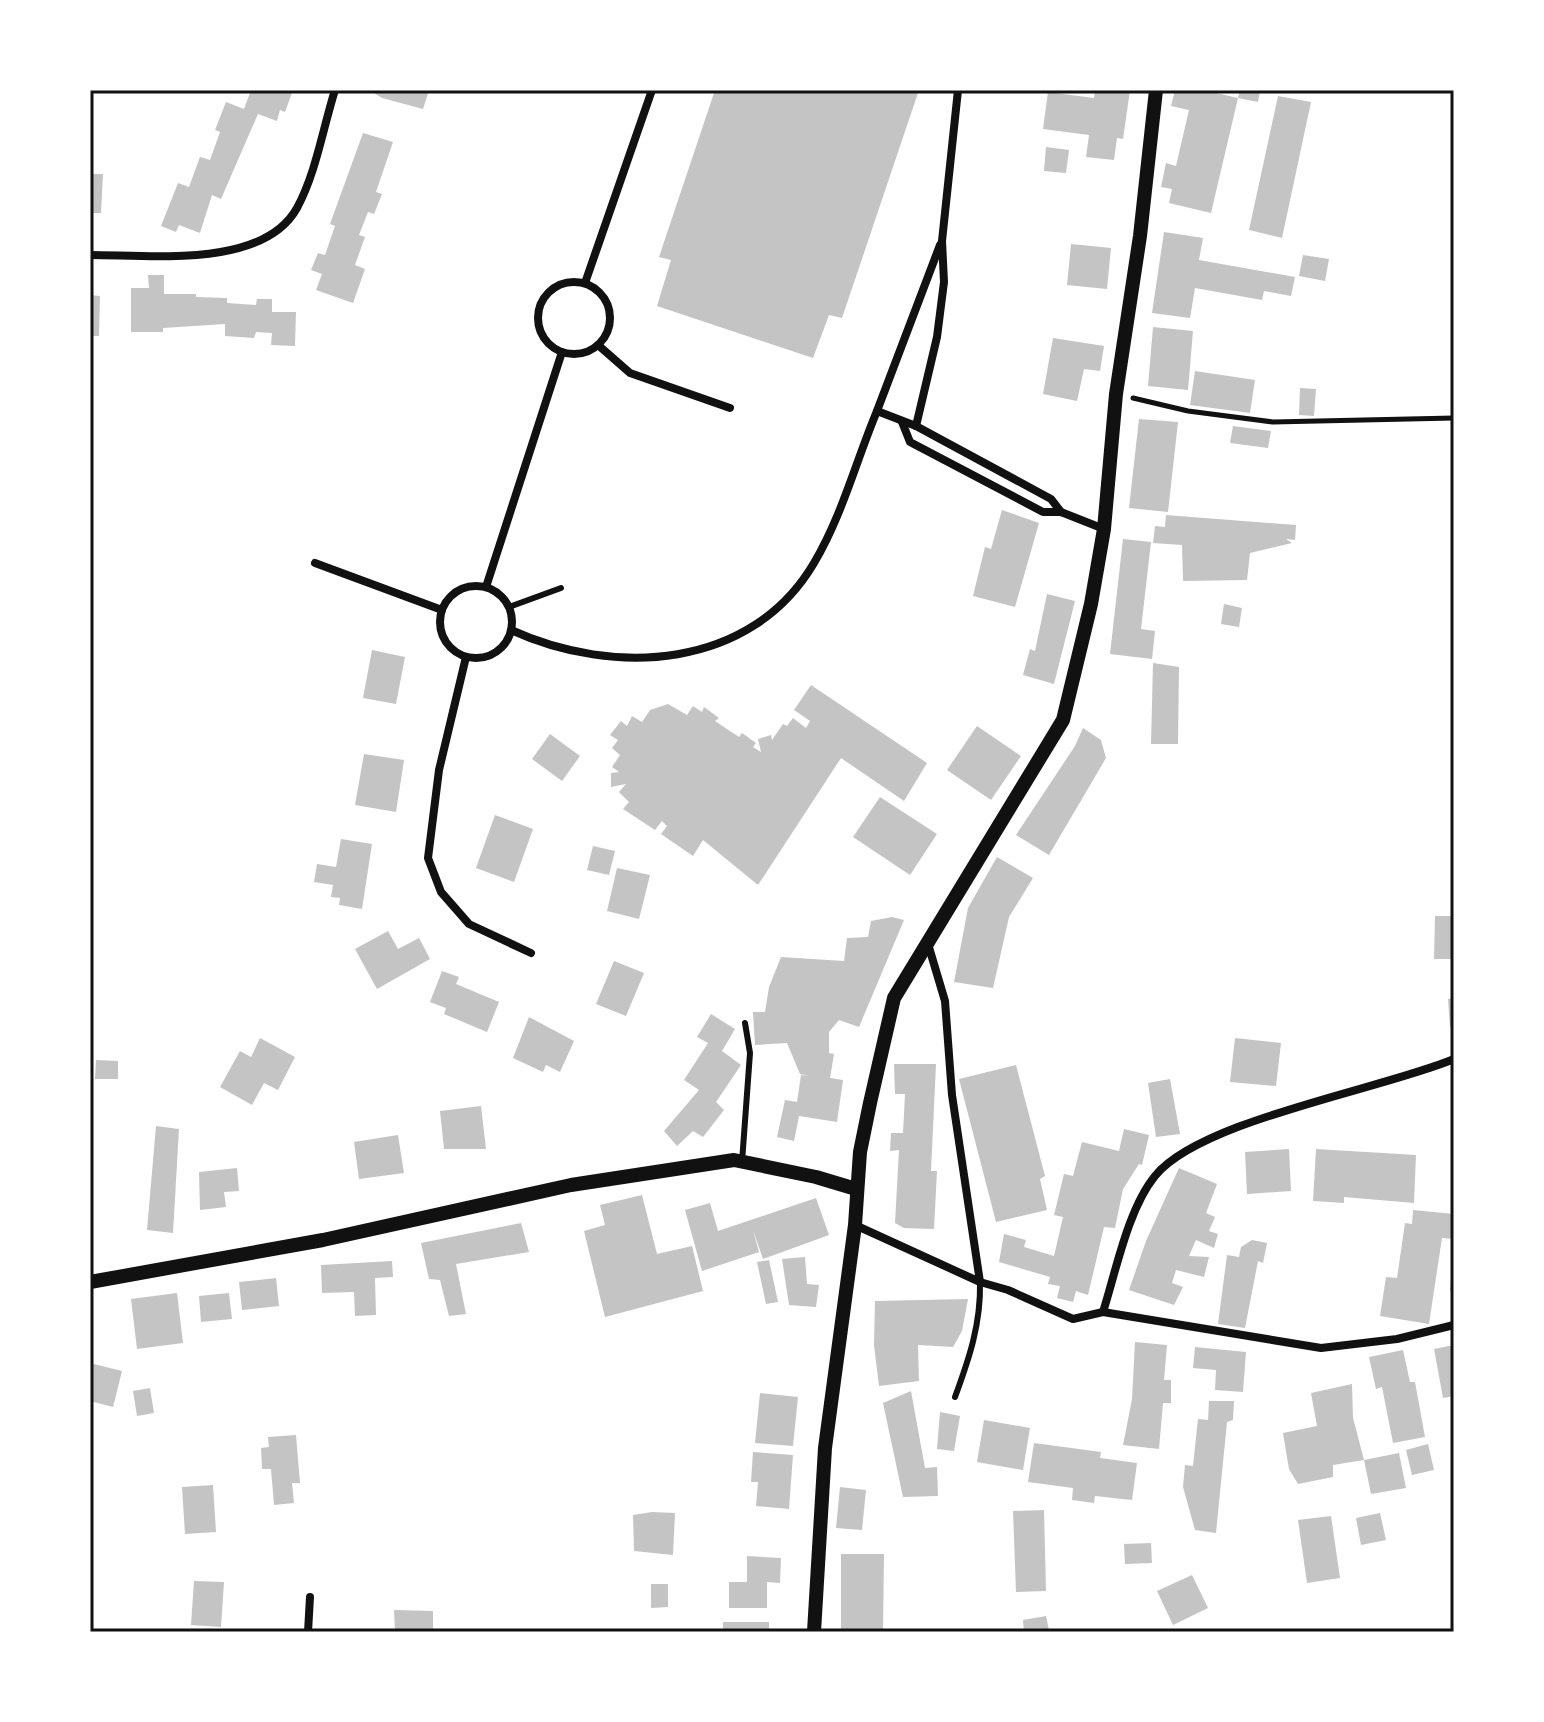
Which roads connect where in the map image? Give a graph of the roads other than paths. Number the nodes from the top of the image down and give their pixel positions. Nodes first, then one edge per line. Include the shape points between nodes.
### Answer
1 (335, 90) edge
2 (652, 90) edge
3 (958, 90) edge
4 (1156, 90) edge
5 (942, 241) junction
6 (90, 255) edge
7 (585, 283) junction
8 (598, 345) junction
9 (562, 352) junction
10 (730, 408) dead end
11 (877, 411) junction
12 (902, 422) junction
13 (916, 426) junction
14 (1061, 512) junction
15 (1104, 529) junction
16 (315, 563) dead end
17 (486, 587) junction
18 (561, 588) dead end
19 (509, 607) junction
20 (442, 610) junction
21 (511, 630) junction
22 (466, 657) junction
23 (927, 944) junction
24 (531, 953) dead end
25 (745, 1023) dead end
26 (1454, 1059) edge
27 (742, 1162) junction
28 (856, 1189) junction
29 (855, 1225) junction
30 (90, 1282) edge
31 (980, 1282) junction
32 (1103, 1312) junction
33 (1454, 1325) edge
34 (955, 1397) dead end
35 (310, 1597) dead end
36 (308, 1632) edge
37 (814, 1632) edge

1 - 6 street via 296,210 262,241 214,255
2 - 7 street
3 - 5 street
4 - 15 street
5 - 11 street
5 - 13 street via 944,282 937,337
7 - 8 street via 603,295 611,315
7 - 9 street via 561,284 542,301 539,325
8 - 9 street via 581,353
8 - 10 street via 630,373
9 - 17 street
11 - 12 street
11 - 21 street via 820,552 790,598 760,625 701,648 634,659 543,645
12 - 13 street
12 - 14 street via 910,442 1043,512
13 - 14 street via 1051,499
14 - 15 street
15 - 23 street via 1063,720
16 - 20 street
17 - 19 street
17 - 20 street via 464,588
18 - 19 lane
19 - 21 street
20 - 22 street via 442,634 455,652
21 - 22 street via 507,641 489,655
22 - 24 street via 439,770 428,858 441,892 469,924
23 - 28 street via 894,998
23 - 31 street via 945,1001 952,1095
25 - 27 lane via 750,1053
26 - 32 street via 1227,1132 1162,1168 1128,1230
27 - 28 street
27 - 30 street via 571,1185 323,1240
28 - 29 street
29 - 31 street
29 - 37 street via 825,1448
31 - 32 street via 1073,1319
31 - 34 lane via 981,1309
32 - 33 street via 1321,1348 1397,1339
35 - 36 street

